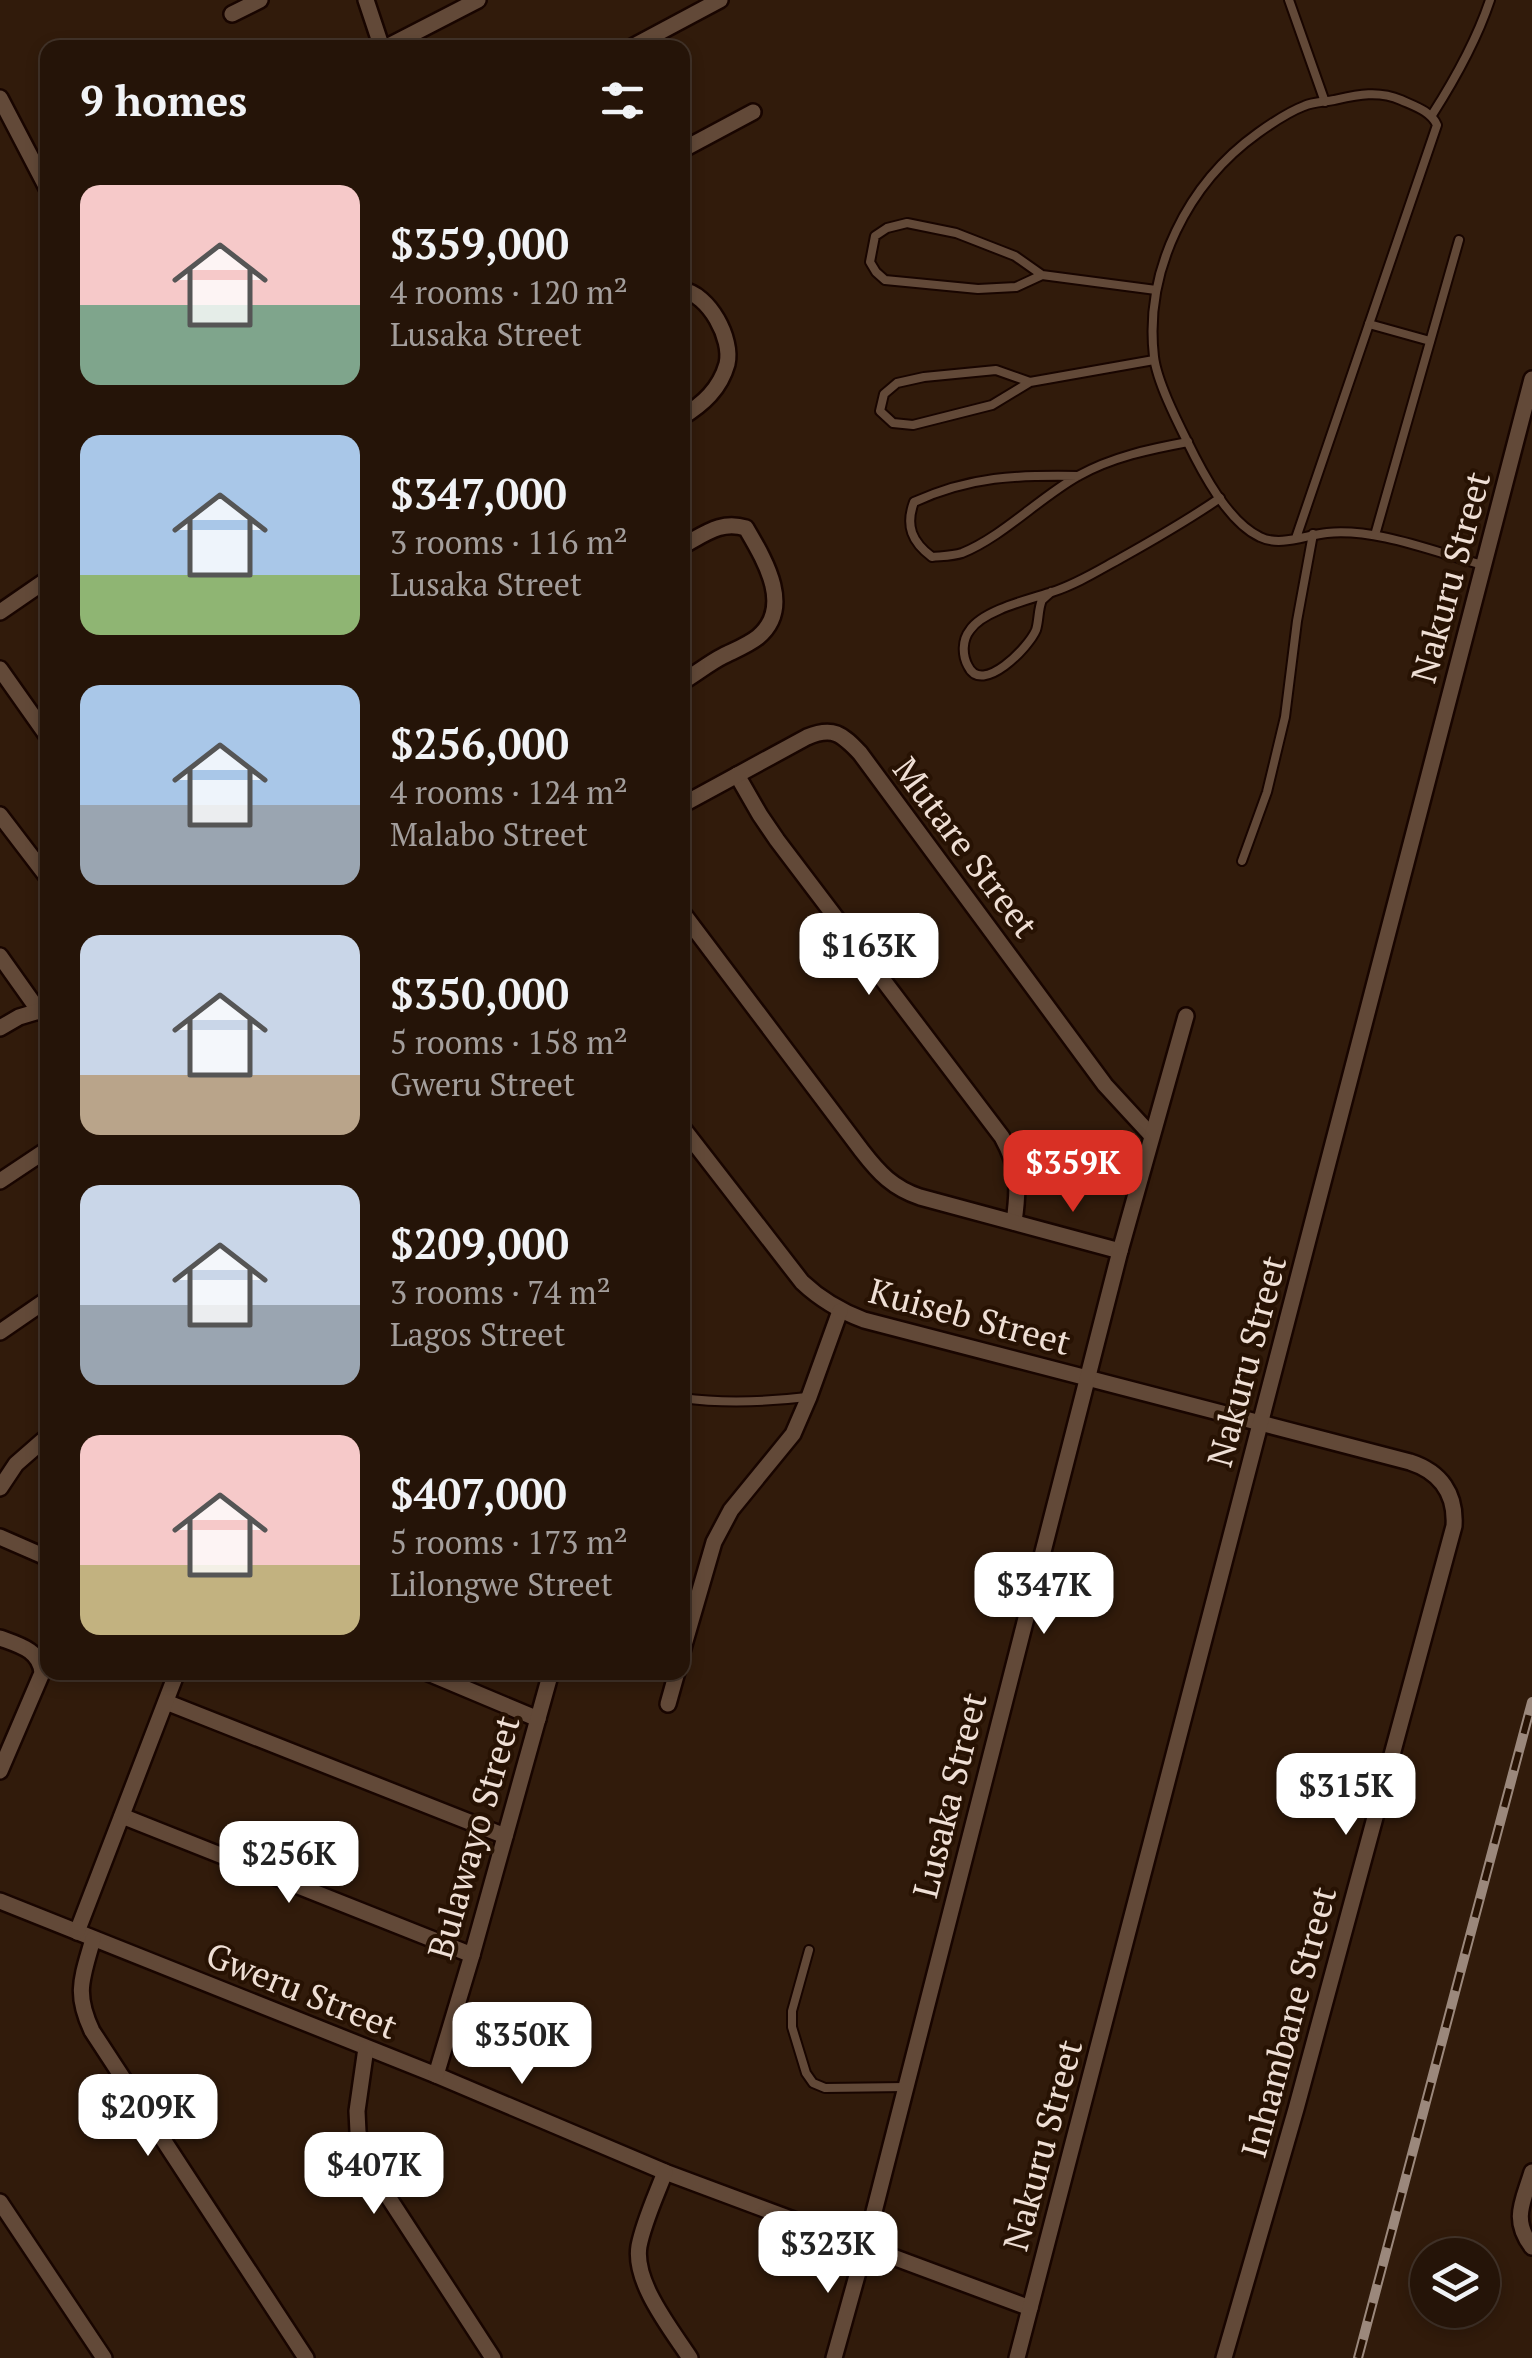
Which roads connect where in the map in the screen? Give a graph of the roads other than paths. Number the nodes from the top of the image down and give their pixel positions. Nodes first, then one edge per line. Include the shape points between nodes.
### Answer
1 (260, 0) edge
2 (366, 0) edge
3 (478, 0) edge
4 (720, 0) edge
5 (1289, 0) edge
6 (1490, 0) edge
7 (232, 14) dead end
8 (381, 40) edge
9 (400, 40) edge
10 (645, 40) edge
11 (0, 98) edge
12 (1325, 102) junction
13 (753, 112) dead end
14 (1432, 116) junction
15 (690, 146) edge
16 (40, 175) edge
17 (1459, 240) dead end
18 (1042, 275) junction
19 (1156, 290) junction
20 (690, 291) edge
21 (1369, 324) junction
22 (1430, 341) junction
23 (1154, 360) junction
24 (1532, 379) edge
25 (1030, 382) junction
26 (690, 412) edge
27 (1188, 442) junction
28 (1078, 476) junction
29 (1220, 498) junction
30 (1313, 534) junction
31 (1375, 536) junction
32 (1296, 538) junction
33 (690, 542) edge
34 (1484, 565) junction
35 (40, 585) edge
36 (1051, 592) junction
37 (0, 612) edge
38 (0, 670) edge
39 (690, 677) edge
40 (40, 726) edge
41 (737, 775) junction
42 (690, 801) edge
43 (0, 815) edge
44 (1242, 861) dead end
45 (40, 868) edge
46 (690, 923) edge
47 (0, 956) edge
48 (40, 1010) edge
49 (40, 1014) edge
50 (1186, 1016) dead end
51 (0, 1028) edge
52 (1151, 1135) junction
53 (690, 1137) edge
54 (40, 1154) edge
55 (0, 1181) edge
56 (1014, 1222) junction
57 (1120, 1250) junction
58 (40, 1304) edge
59 (840, 1311) junction
60 (0, 1332) edge
61 (1087, 1379) junction
62 (809, 1397) junction
63 (690, 1399) edge
64 (1261, 1425) junction
65 (40, 1443) edge
66 (0, 1488) edge
67 (0, 1536) edge
68 (40, 1554) edge
69 (690, 1624) edge
70 (0, 1638) edge
71 (40, 1664) edge
72 (40, 1678) edge
73 (175, 1680) edge
74 (445, 1680) edge
75 (549, 1680) edge
76 (674, 1680) edge
77 (166, 1702) junction
78 (668, 1704) dead end
79 (538, 1718) junction
80 (0, 1771) edge
81 (122, 1816) junction
82 (506, 1836) junction
83 (0, 1902) edge
84 (77, 1932) junction
85 (93, 1940) junction
86 (809, 1950) dead end
87 (472, 1955) junction
88 (366, 2048) junction
89 (436, 2076) junction
90 (906, 2087) junction
91 (664, 2172) junction
92 (1532, 2172) edge
93 (0, 2202) edge
94 (1532, 2246) edge
95 (865, 2247) junction
96 (1030, 2308) junction
97 (104, 2358) edge
98 (306, 2358) edge
99 (493, 2358) edge
100 (690, 2358) edge
101 (834, 2358) edge
102 (1017, 2358) edge
103 (1224, 2358) edge

1 - 7 street
2 - 8 street
3 - 9 street
4 - 10 street
5 - 12 lane
6 - 14 lane
11 - 16 street
12 - 14 lane via 1389,95
12 - 19 lane via 1276,120 1228,158 1172,236
13 - 15 street
14 - 21 lane via 1437,125
17 - 22 lane
18 - 18 lane via 1016,287 978,289 885,280 870,262 876,236 907,222 1015,256
18 - 19 lane
19 - 23 lane
20 - 26 street via 709,306 728,361 712,394
21 - 22 lane
21 - 32 lane
22 - 31 lane
23 - 25 lane
23 - 27 lane
24 - 34 street, Nakuru Street
25 - 25 lane via 996,370 924,377 884,394 880,411 893,423 913,424 992,405
27 - 28 lane
27 - 29 lane
28 - 28 lane via 958,555 932,558 913,536 908,518 914,502 944,488 991,478
29 - 32 lane via 1262,538
29 - 36 lane via 1148,544
30 - 31 lane
30 - 32 lane
30 - 44 lane via 1285,717
31 - 34 lane
33 - 39 street via 723,525 746,528 774,586 774,612 760,636
34 - 64 street, Nakuru Street
35 - 37 street
36 - 36 lane via 1026,645 1003,667 975,675 963,644 971,627 1011,604
38 - 40 street
41 - 42 street, Mutare Street
41 - 52 street, Mutare Street via 819,732 850,742
41 - 56 street via 777,840 1002,1137 1016,1169
43 - 45 street
46 - 56 street via 888,1181 902,1191
47 - 48 street
49 - 51 street
50 - 52 street, Lusaka Street
52 - 57 street, Lusaka Street
53 - 59 street, Kuiseb Street via 795,1274
54 - 55 street
56 - 57 street
57 - 61 street, Lusaka Street
58 - 60 street
59 - 61 street, Kuiseb Street
59 - 62 street
61 - 64 street, Kuiseb Street
61 - 90 street, Lusaka Street
62 - 63 lane
62 - 69 street via 792,1434 714,1542
64 - 96 street, Nakuru Street
64 - 103 street, Inhambane Street via 1422,1466 1442,1481 1455,1512
65 - 66 street
67 - 68 street
70 - 71 street via 30,1650
72 - 80 street
73 - 77 street
74 - 79 street
75 - 79 street, Bulawayo Street
76 - 78 street
77 - 81 street
77 - 82 street
79 - 82 street, Bulawayo Street
81 - 84 street
81 - 87 street
82 - 87 street, Bulawayo Street
83 - 84 street, Gweru Street
84 - 85 street, Gweru Street
85 - 88 street, Gweru Street
85 - 98 street via 80,2001 92,2031
86 - 90 lane via 792,2011 806,2072 825,2088
87 - 89 street, Bulawayo Street
88 - 89 street, Gweru Street
88 - 99 street via 357,2111 364,2152
89 - 91 street, Gweru Street
90 - 95 street, Lusaka Street
91 - 95 street, Gweru Street
91 - 100 street via 638,2258 654,2302
92 - 94 street via 1518,2218
93 - 97 street
95 - 96 street, Gweru Street
95 - 101 street, Lusaka Street
96 - 102 street, Nakuru Street

